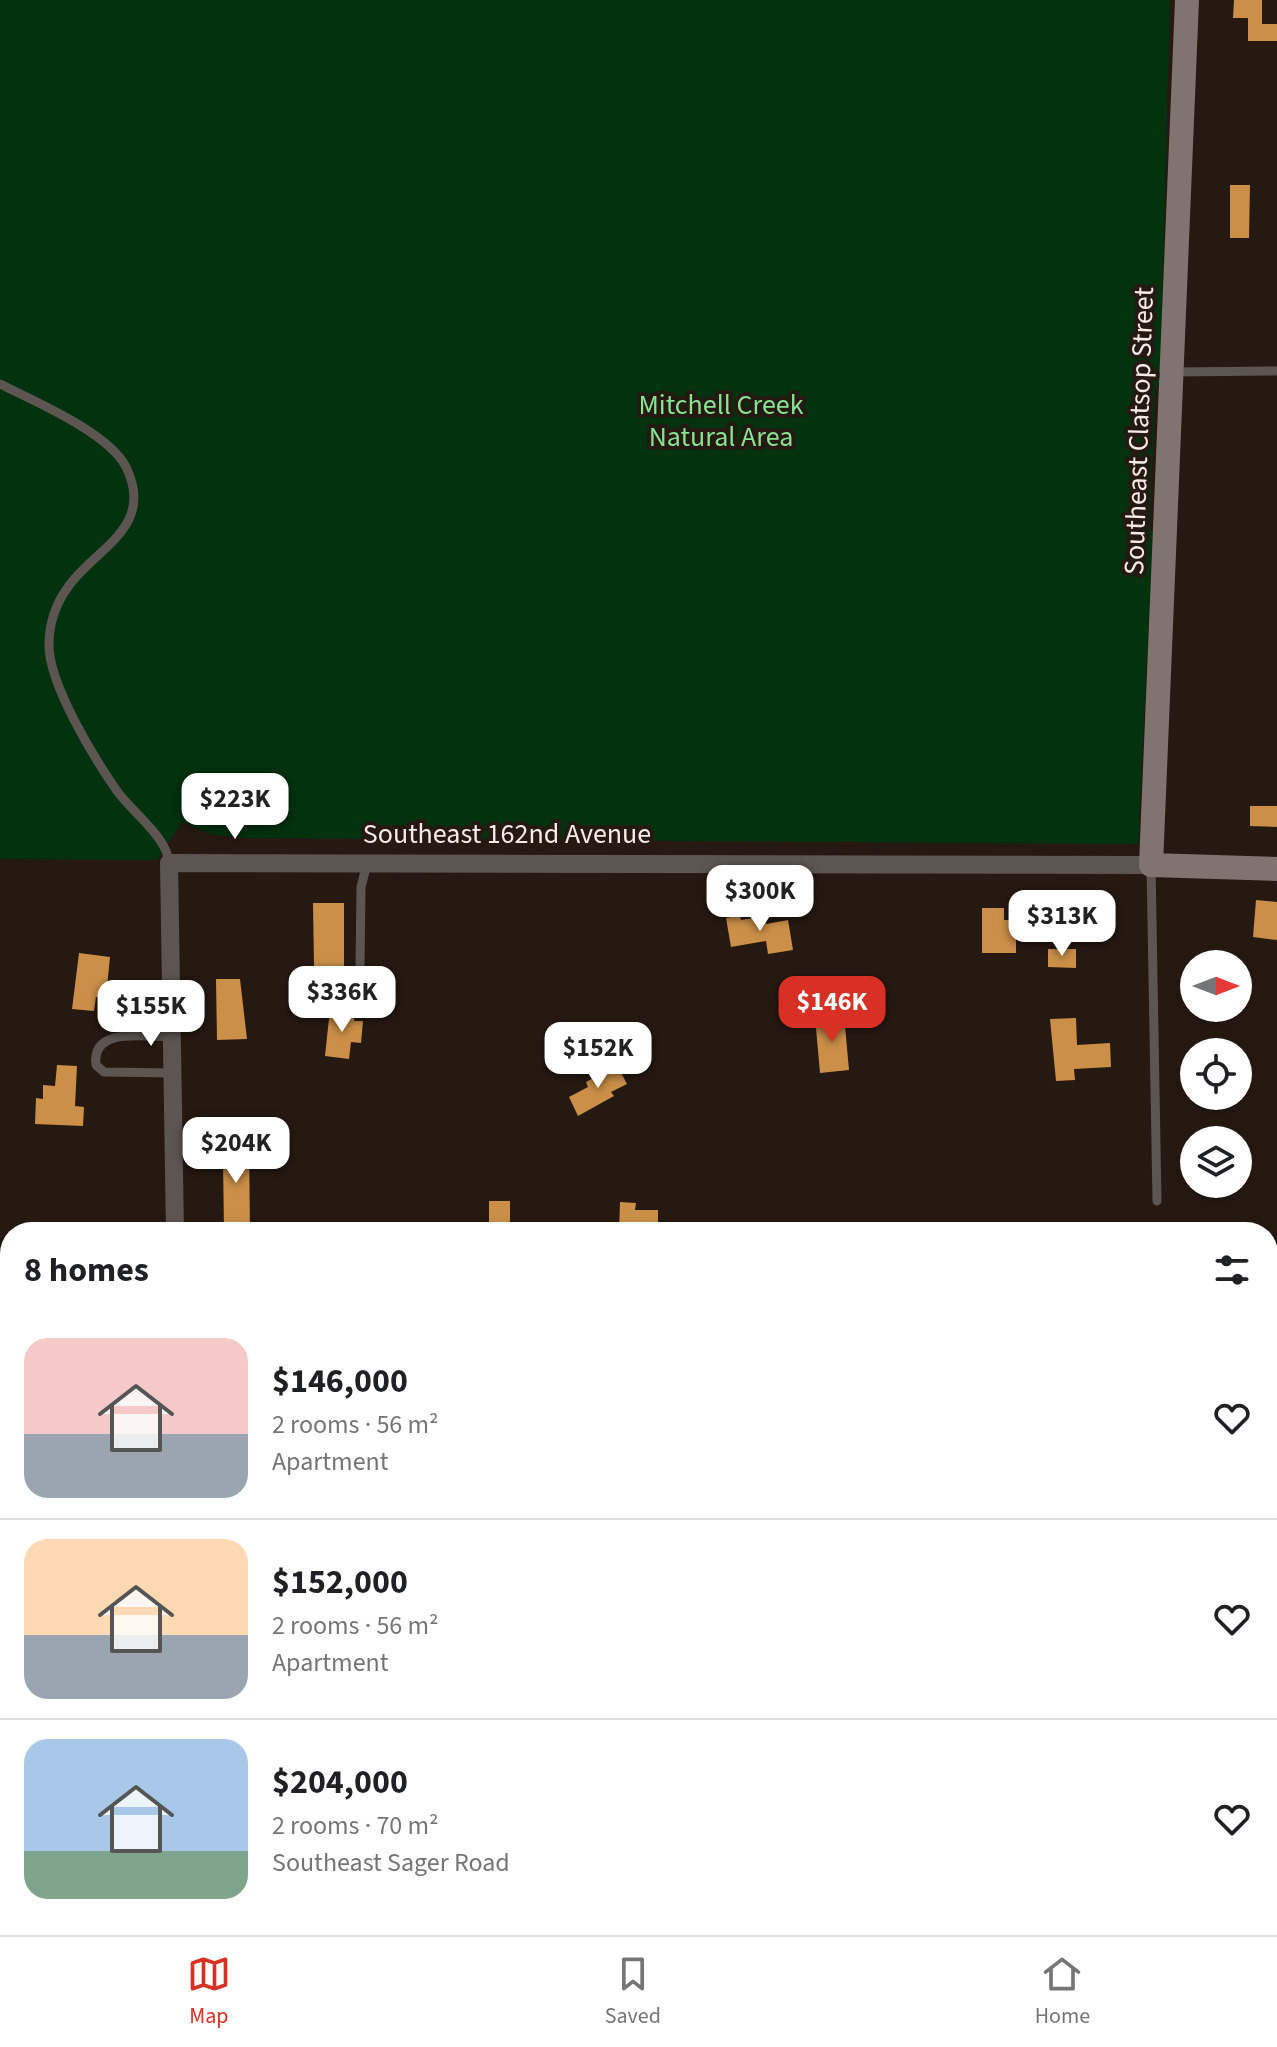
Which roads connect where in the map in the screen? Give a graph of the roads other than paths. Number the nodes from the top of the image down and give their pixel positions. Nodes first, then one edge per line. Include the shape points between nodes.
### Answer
1 (1187, 0) edge
2 (1277, 371) edge
3 (1171, 372) junction
4 (0, 384) edge
5 (169, 863) junction
6 (367, 864) junction
7 (1151, 865) junction
8 (1277, 869) edge
9 (360, 968) dead end
10 (172, 1037) junction
11 (172, 1073) junction
12 (1157, 1201) dead end
13 (175, 1222) edge

1 - 3 street, Southeast Clatsop Street
2 - 3 lane
3 - 7 street, Southeast Clatsop Street
4 - 5 lane via 103,441 125,465 133,490 129,517 115,542 68,585 54,613 52,672 117,790 168,849
5 - 6 street, Southeast 162nd Avenue
5 - 10 street
6 - 7 street, Southeast 162nd Avenue
6 - 9 lane via 361,887
7 - 8 street, Southeast 162nd Avenue
7 - 12 lane
10 - 11 street
10 - 11 lane via 111,1038 99,1044 95,1054 96,1065 104,1072
11 - 13 street

